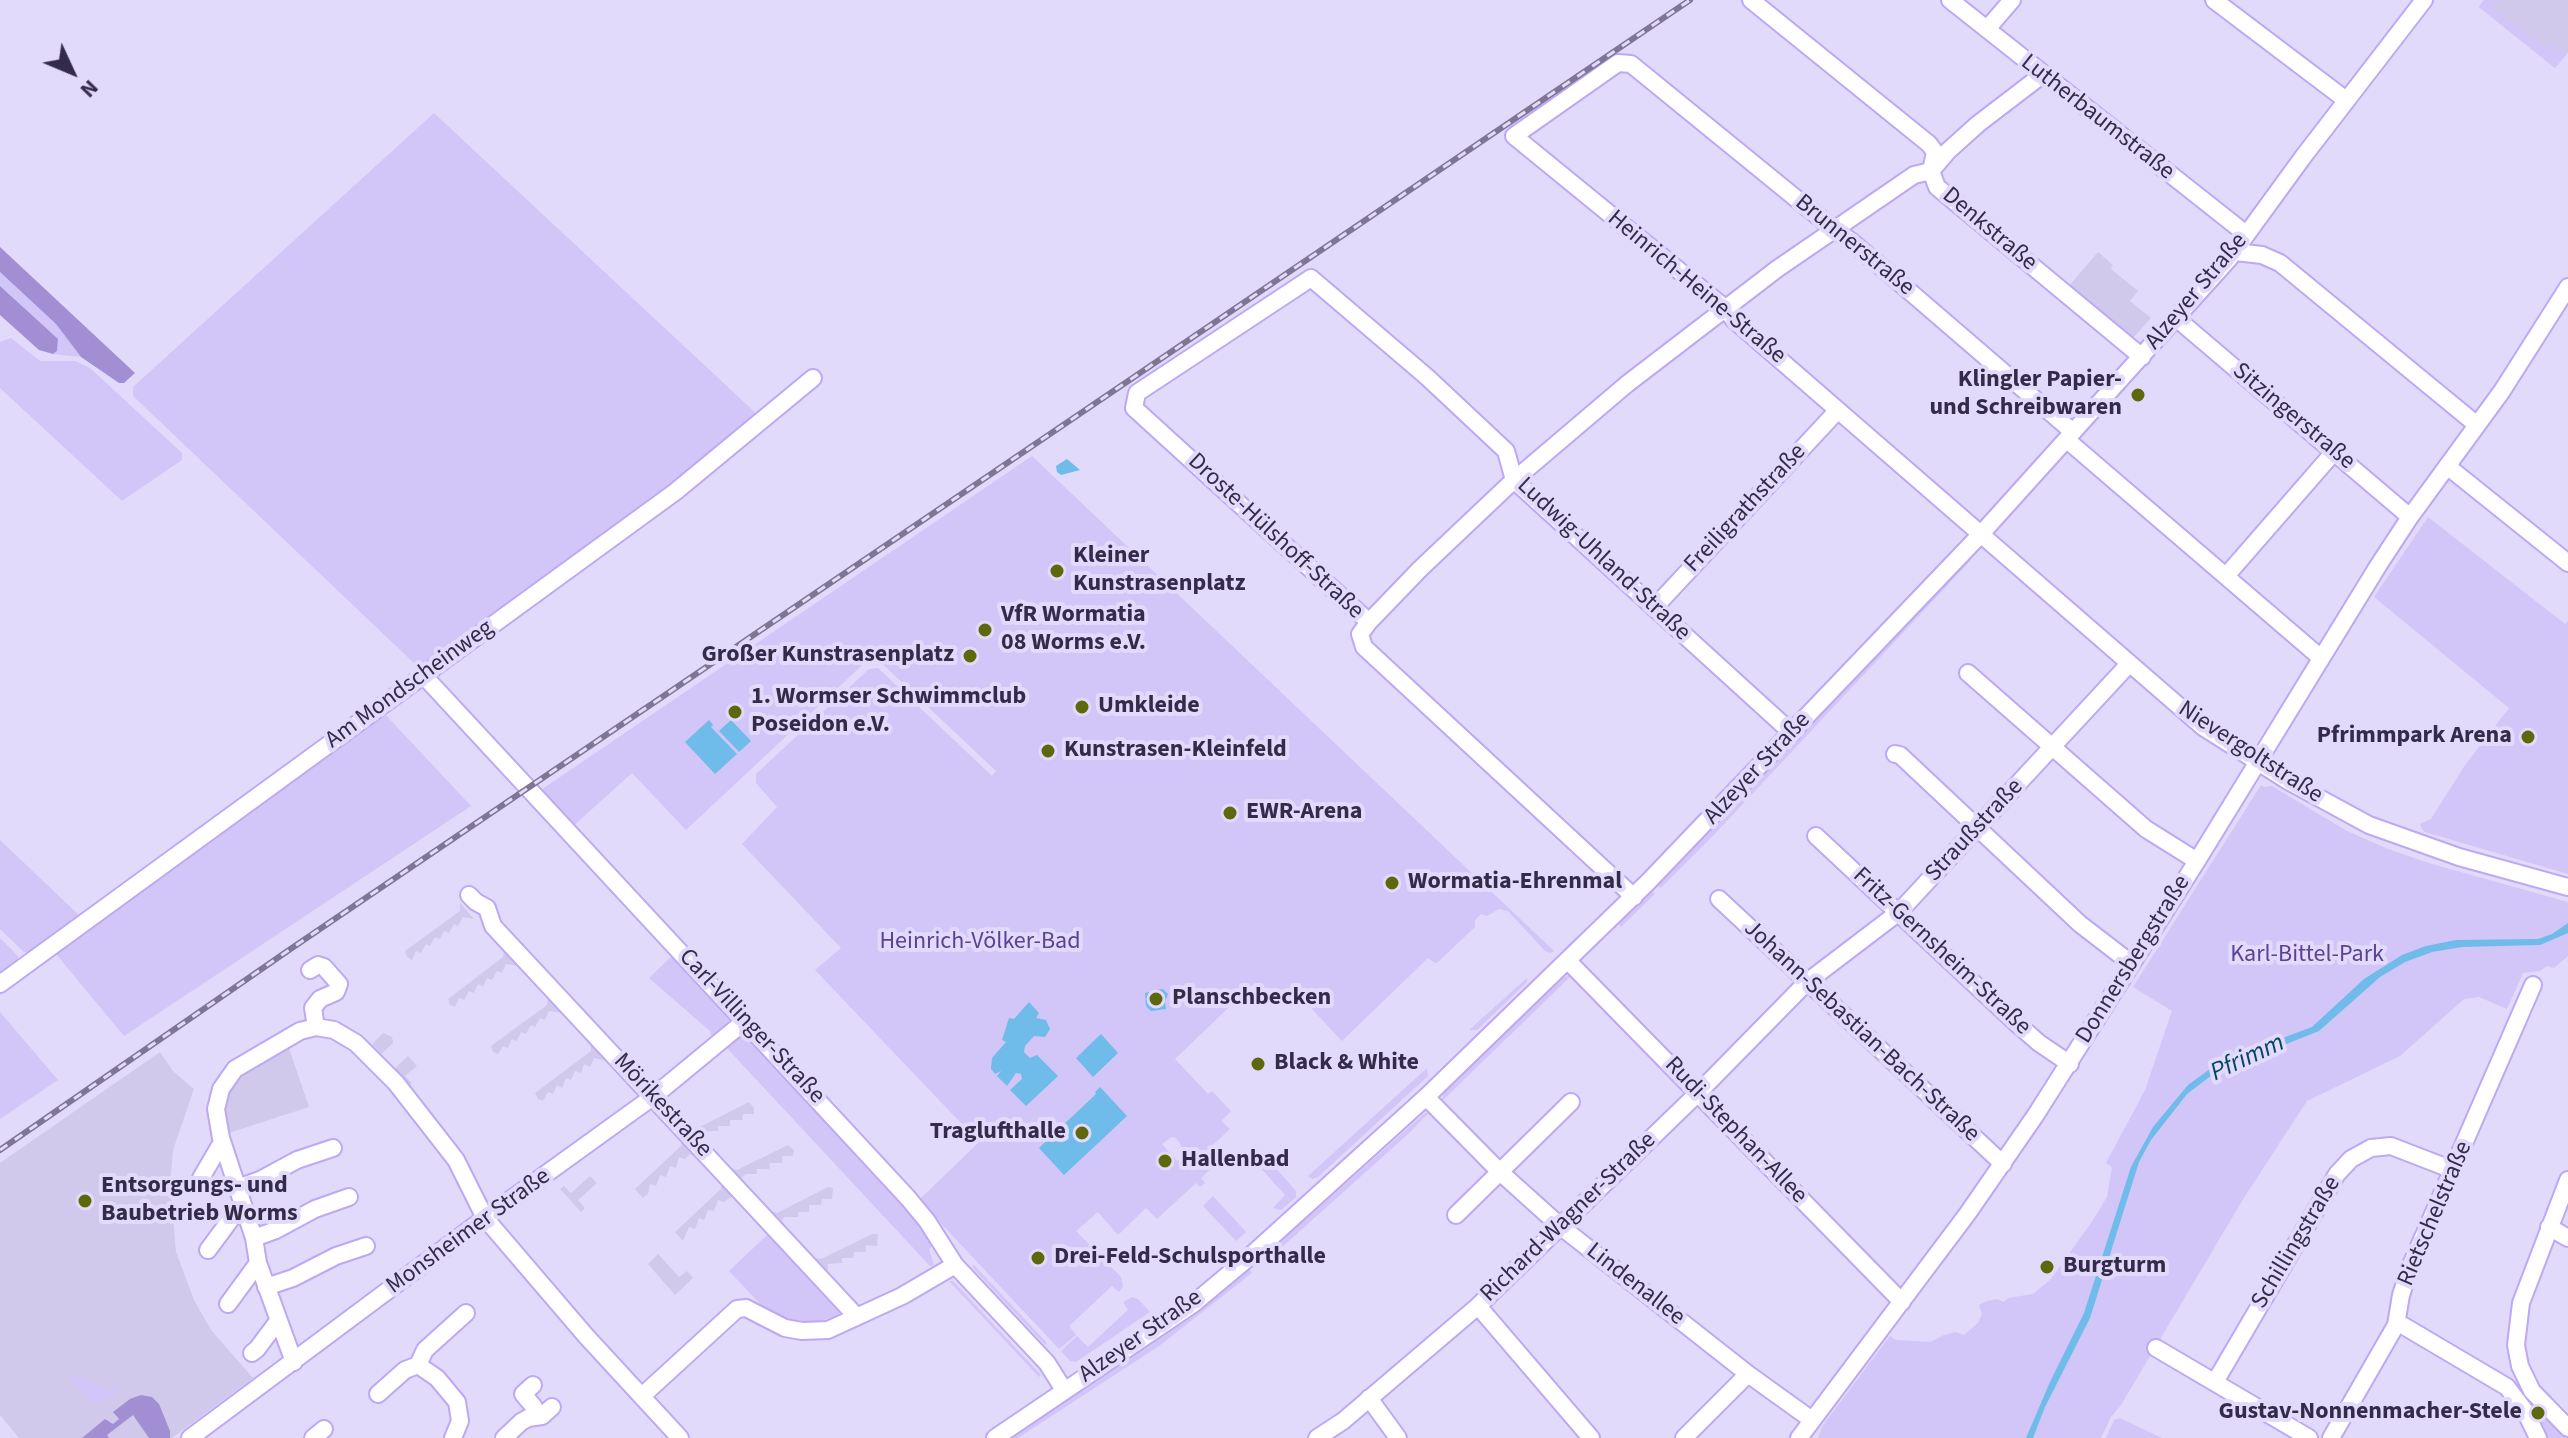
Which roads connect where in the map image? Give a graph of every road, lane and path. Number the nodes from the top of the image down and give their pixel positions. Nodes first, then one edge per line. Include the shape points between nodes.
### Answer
1 (1751, 0) edge
2 (1950, 0) edge
3 (2012, 0) edge
4 (2214, 0) edge
5 (2424, 0) edge
6 (1987, 29) junction
7 (1631, 64) joint
8 (2042, 75) junction
9 (2346, 100) junction
10 (1931, 171) junction
11 (1836, 231) junction
12 (2246, 234) junction
13 (2235, 252) junction
14 (2568, 287) edge
15 (1726, 309) junction
16 (2176, 318) junction
17 (1239, 326) joint
18 (2142, 357) junction
19 (813, 378) dead end
20 (1838, 410) junction
21 (2477, 425) junction
22 (2070, 436) junction
23 (2334, 452) junction
24 (2447, 466) junction
25 (1514, 480) junction
26 (2410, 517) junction
27 (1981, 534) junction
28 (2568, 563) edge
29 (2226, 576) junction
30 (1654, 608) junction
31 (1369, 622) junction
32 (2321, 658) junction
33 (2129, 664) junction
34 (1968, 673) dead end
35 (424, 676) junction
36 (1792, 733) junction
37 (2053, 747) junction
38 (1895, 754) dead end
39 (2257, 762) junction
40 (1979, 828) junction
41 (1816, 836) dead end
42 (2197, 861) junction
43 (2568, 887) edge
44 (469, 895) dead end
45 (1634, 897) junction
46 (1719, 899) dead end
47 (1899, 912) junction
48 (1568, 961) junction
49 (2132, 964) junction
50 (310, 970) dead end
51 (1807, 982) junction
52 (0, 984) edge
53 (2533, 985) dead end
54 (745, 1021) junction
55 (316, 1027) junction
56 (2070, 1064) junction
57 (1698, 1093) junction
58 (654, 1096) junction
59 (1426, 1097) junction
60 (1571, 1102) dead end
61 (222, 1142) junction
62 (333, 1148) dead end
63 (2003, 1164) junction
64 (2453, 1170) junction
65 (1500, 1172) junction
66 (201, 1178) dead end
67 (2568, 1180) edge
68 (239, 1196) junction
69 (349, 1197) dead end
70 (1456, 1215) dead end
71 (485, 1218) junction
72 (1560, 1226) junction
73 (2549, 1227) junction
74 (254, 1238) junction
75 (2568, 1238) edge
76 (366, 1246) dead end
77 (208, 1250) dead end
78 (258, 1263) junction
79 (955, 1265) junction
80 (266, 1287) junction
81 (1902, 1302) junction
82 (228, 1304) dead end
83 (1478, 1306) junction
84 (466, 1313) dead end
85 (857, 1317) junction
86 (278, 1321) junction
87 (2397, 1322) junction
88 (2516, 1345) junction
89 (2156, 1348) dead end
90 (252, 1353) dead end
91 (294, 1362) junction
92 (418, 1365) junction
93 (2484, 1372) junction
94 (1748, 1374) junction
95 (2215, 1382) junction
96 (533, 1385) dead end
97 (1064, 1390) junction
98 (1773, 1393) junction
99 (378, 1394) dead end
100 (642, 1396) junction
101 (1369, 1398) junction
102 (552, 1407) dead end
103 (534, 1417) junction
104 (1812, 1420) junction
105 (2568, 1428) edge
106 (190, 1438) edge
107 (453, 1438) edge
108 (504, 1438) edge
109 (680, 1438) edge
110 (995, 1438) edge
111 (1317, 1438) edge
112 (1398, 1438) edge
113 (1591, 1438) edge
114 (1684, 1438) edge
115 (1798, 1438) edge
116 (2309, 1438) edge
117 (2331, 1438) edge
118 (2538, 1438) edge

1 - 10 street, Denkstraße via 1929,144 1935,152
2 - 6 street, Lutherbaumstraße
3 - 6 street
4 - 9 street
5 - 9 street, Alzeyer Straße
6 - 8 street, Lutherbaumstraße
7 - 11 street, Brunnerstraße
7 - 15 street, Heinrich-Heine-Straße via 1618,63 1514,136
8 - 10 street via 1978,124
8 - 12 street, Lutherbaumstraße
9 - 12 street, Alzeyer Straße
10 - 11 street via 1914,175
10 - 18 street, Denkstraße via 1937,187
11 - 15 street
11 - 22 street, Brunnerstraße
12 - 13 street, Alzeyer Straße
13 - 16 street, Alzeyer Straße
13 - 21 street via 2280,263
14 - 21 street, Donnersbergstraße
15 - 20 street, Heinrich-Heine-Straße
15 - 25 street
16 - 18 street, Alzeyer Straße
16 - 23 street, Sitzingerstraße
17 - 25 street, Ludwig-Uhland-Straße via 1311,278 1506,451
17 - 31 street, Droste-Hülshoff-Straße via 1140,389 1134,408
18 - 22 street, Alzeyer Straße
19 - 35 street, Am Mondscheinweg via 685,485
20 - 27 street, Heinrich-Heine-Straße
20 - 30 street, Freiligrathstraße
21 - 24 street, Donnersbergstraße
22 - 27 street, Alzeyer Straße
22 - 29 street, Brunnerstraße
23 - 26 street, Sitzingerstraße
23 - 29 street
24 - 26 street, Donnersbergstraße
24 - 28 street
25 - 30 street, Ludwig-Uhland-Straße
25 - 31 street
26 - 32 street, Donnersbergstraße
27 - 33 street, Nievergoltstraße
27 - 36 street, Alzeyer Straße
29 - 32 street, Brunnerstraße
30 - 36 street, Ludwig-Uhland-Straße
31 - 45 street, Droste-Hülshoff-Straße via 1360,634 1364,647
32 - 39 street, Donnersbergstraße
33 - 37 street, Straußstraße
33 - 39 street, Nievergoltstraße via 2194,721
34 - 37 street
35 - 52 street, Am Mondscheinweg
35 - 54 street, Carl-Villinger-Straße
36 - 45 street, Alzeyer Straße
37 - 40 street, Straußstraße
37 - 42 street via 2146,829
38 - 40 street
39 - 42 street, Donnersbergstraße
39 - 43 street, Nievergoltstraße via 2379,829
40 - 47 street, Straußstraße
40 - 49 street via 2080,924
41 - 47 street, Fritz-Gernsheim-Straße
42 - 49 street, Donnersbergstraße
44 - 58 street, Mörikestraße via 487,908 493,926
45 - 48 street, Alzeyer Straße
46 - 51 street, Johann-Sebastian-Bach-Straße
47 - 51 street, Straußstraße
47 - 56 street, Fritz-Gernsheim-Straße via 2015,1022
48 - 57 street, Rudi-Stephan-Allee
48 - 59 street, Alzeyer Straße
49 - 56 street, Donnersbergstraße
50 - 55 street via 324,967 340,987 316,1004
51 - 57 street, Richard-Wagner-Straße
51 - 63 street, Johann-Sebastian-Bach-Straße
53 - 64 street, Rietschelstraße
54 - 58 street, Monsheimer Straße
54 - 79 street, Carl-Villinger-Straße via 908,1198
55 - 61 street via 235,1069 221,1089 216,1109
55 - 71 street via 356,1043 396,1083 456,1160
56 - 63 street, Donnersbergstraße
57 - 72 street, Richard-Wagner-Straße
57 - 81 street, Rudi-Stephan-Allee
58 - 71 street, Monsheimer Straße
58 - 85 street, Mörikestraße
59 - 65 street, Lindenallee
59 - 97 street, Alzeyer Straße via 1200,1298
60 - 65 street
61 - 66 street
61 - 68 street
62 - 68 street via 297,1160
63 - 81 street, Donnersbergstraße
64 - 87 street, Rietschelstraße via 2411,1265
64 - 95 street, Schillingstraße via 2391,1146 2371,1148 2351,1159 2337,1174
65 - 70 street
65 - 72 street, Lindenallee
67 - 73 street
68 - 74 street
68 - 77 street
69 - 74 street
71 - 91 street, Monsheimer Straße
71 - 100 street
72 - 83 street, Richard-Wagner-Straße
72 - 94 street, Lindenallee
73 - 75 street
73 - 88 street via 2521,1303
74 - 78 street
76 - 80 street
78 - 80 street
78 - 82 street
79 - 85 street
79 - 97 street, Carl-Villinger-Straße via 1047,1363
80 - 86 street
81 - 104 street, Donnersbergstraße
83 - 101 street, Richard-Wagner-Straße
83 - 113 street
84 - 92 street via 425,1350
85 - 100 street via 828,1330 802,1331 737,1309
86 - 90 street
86 - 91 street
87 - 93 street
87 - 117 street, Rietschelstraße
88 - 93 street via 2508,1364
88 - 105 street via 2532,1391
89 - 95 street
91 - 106 street, Monsheimer Straße
92 - 99 street
92 - 107 street via 457,1402 460,1421
93 - 118 street via 2507,1387
94 - 98 street, Lindenallee
94 - 114 street
95 - 116 street
96 - 103 street via 523,1394 534,1407
97 - 110 street, Alzeyer Straße
98 - 104 street, Lindenallee
98 - 115 street, Lindenallee
100 - 109 street
101 - 111 street, Richard-Wagner-Straße
101 - 112 street
102 - 103 street
103 - 108 street
104 - 115 street, Donnersbergstraße

